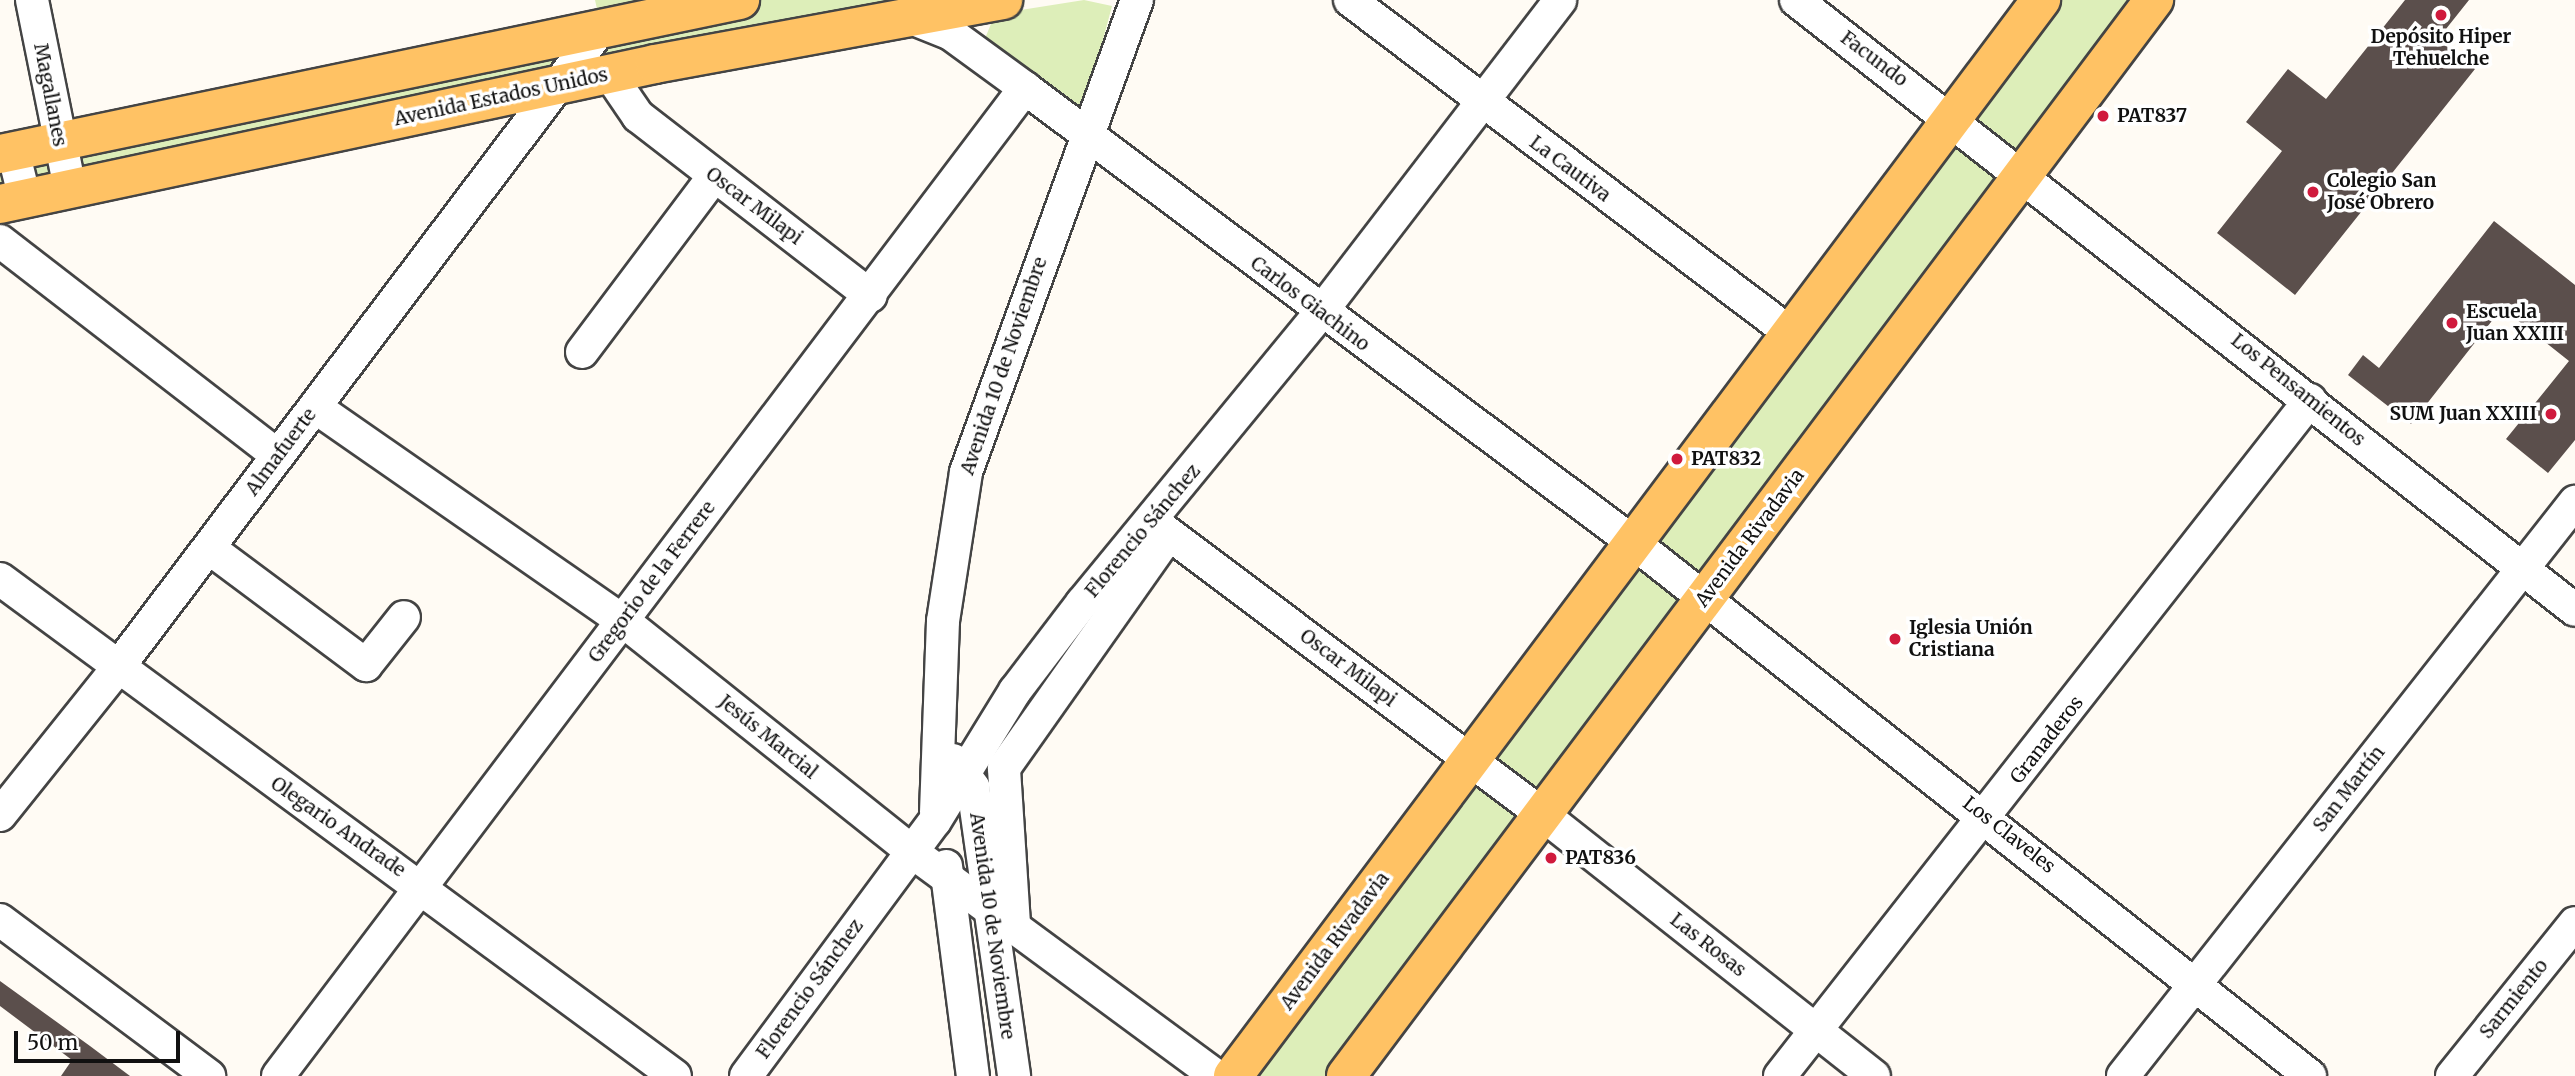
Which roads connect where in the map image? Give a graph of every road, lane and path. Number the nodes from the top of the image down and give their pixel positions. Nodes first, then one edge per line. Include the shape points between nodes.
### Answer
1 (32, 0) edge
2 (740, 0) edge
3 (1003, 0) edge
4 (1137, 0) edge
5 (1350, 0) edge
6 (1560, 0) edge
7 (1796, 0) edge
8 (2041, 0) edge
9 (2154, 0) edge
10 (644, 9) edge
11 (598, 14) edge
12 (911, 18) junction
13 (655, 64) junction
14 (610, 75) junction
15 (558, 85) junction
16 (1025, 88) junction
17 (1483, 104) junction
18 (638, 116) junction
19 (1952, 118) junction
20 (1086, 137) junction
21 (59, 142) junction
22 (6, 152) edge
23 (2021, 170) junction
24 (714, 176) junction
25 (69, 189) junction
26 (13, 201) edge
27 (0, 242) edge
28 (871, 296) junction
29 (1321, 312) junction
30 (1793, 335) junction
31 (582, 352) dead end
32 (2310, 400) junction
33 (315, 407) junction
34 (278, 456) junction
35 (2575, 502) edge
36 (1161, 528) junction
37 (1634, 543) junction
38 (209, 548) junction
39 (2522, 568) junction
40 (0, 579) edge
41 (1704, 599) junction
42 (2575, 610) edge
43 (404, 617) dead end
44 (622, 620) junction
45 (116, 670) junction
46 (940, 746) junction
47 (1471, 761) junction
48 (963, 769) junction
49 (1542, 814) junction
50 (0, 815) edge
51 (1987, 817) junction
52 (935, 821) junction
53 (911, 851) junction
54 (949, 879) junction
55 (423, 888) junction
56 (989, 905) junction
57 (0, 919) edge
58 (2575, 923) edge
59 (1014, 924) junction
60 (2196, 984) junction
61 (1817, 1031) junction
62 (209, 1076) edge
63 (278, 1076) edge
64 (675, 1076) edge
65 (746, 1076) edge
66 (973, 1076) edge
67 (1014, 1076) edge
68 (1216, 1076) edge
69 (1233, 1076) edge
70 (1346, 1076) edge
71 (1780, 1076) edge
72 (1874, 1076) edge
73 (2123, 1076) edge
74 (2310, 1076) edge
75 (2452, 1076) edge

1 - 21 street, Magallanes
2 - 10 main road
3 - 12 main road, Avenida Estados Unidos
4 - 20 street, Avenida 10 de Noviembre
5 - 17 street, La Cautiva
6 - 17 street, Florencio Sánchez
7 - 19 street, Facundo
8 - 19 main road, Avenida Rivadavia
9 - 23 main road, Avenida Rivadavia
10 - 11 main road
10 - 13 main road
11 - 14 main road
11 - 15 street, Almafuerte
11 - 21 main road
12 - 13 main road, Avenida Estados Unidos
12 - 16 street, Carlos Giachino via 951,34
13 - 14 main road, Avenida Estados Unidos
13 - 18 street
14 - 15 main road, Avenida Estados Unidos
14 - 18 street, Oscar Milapi
15 - 25 main road, Avenida Estados Unidos
15 - 33 street, Almafuerte
16 - 20 street, Carlos Giachino
16 - 28 street, Gregorio de la Ferrere
17 - 29 street, Florencio Sánchez
17 - 30 street, La Cautiva
18 - 24 street, Oscar Milapi
19 - 23 street, Facundo
19 - 30 main road, Avenida Rivadavia
20 - 29 street, Carlos Giachino
20 - 46 street, Avenida 10 de Noviembre via 966,472 943,621
21 - 22 main road
21 - 25 street, Magallanes
22 - 26 street
23 - 32 street, Los Pensamientos
23 - 41 main road, Avenida Rivadavia
24 - 28 street, Oscar Milapi
24 - 31 street
25 - 26 main road, Avenida Estados Unidos
27 - 34 street
28 - 44 street, Gregorio de la Ferrere
29 - 36 street, Florencio Sánchez
29 - 37 street, Carlos Giachino
30 - 37 main road, Avenida Rivadavia
32 - 39 street, Los Pensamientos
32 - 51 street, Granaderos
33 - 34 street, Almafuerte
33 - 44 street, Jesús Marcial
34 - 38 street, Almafuerte
35 - 39 street, San Martín
36 - 47 street, Oscar Milapi
36 - 48 street, Florencio Sánchez via 1082,603
36 - 59 street via 1003,768
37 - 41 street, Carlos Giachino
37 - 47 main road, Avenida Rivadavia
38 - 43 street via 366,665
38 - 45 street, Almafuerte
39 - 42 street, Los Pensamientos
39 - 60 street, San Martín
40 - 45 street, Olegario Andrade
41 - 49 main road, Avenida Rivadavia
41 - 51 street, Los Claveles
44 - 53 street, Jesús Marcial
44 - 55 street, Gregorio de la Ferrere
45 - 50 street, Almafuerte
45 - 55 street, Olegario Andrade
46 - 48 street, Avenida 10 de Noviembre
46 - 52 street, Avenida 10 de Noviembre
47 - 49 street, Oscar Milapi
47 - 69 main road, Avenida Rivadavia
48 - 52 street, Florencio Sánchez
48 - 56 street, Avenida 10 de Noviembre via 973,788
49 - 61 street, Las Rosas
49 - 70 main road, Avenida Rivadavia
51 - 60 street, Los Claveles
51 - 61 street, Granaderos
52 - 53 street, Florencio Sánchez
52 - 54 street, Avenida 10 de Noviembre
53 - 54 street, Jesús Marcial
53 - 65 street, Florencio Sánchez
54 - 56 street, Jesús Marcial
54 - 66 street, Avenida 10 de Noviembre
55 - 63 street, Gregorio de la Ferrere
55 - 64 street, Olegario Andrade
56 - 59 street, Jesús Marcial
56 - 67 street, Avenida 10 de Noviembre
57 - 62 street
58 - 75 street, Sarmiento
59 - 68 street, Jesús Marcial
60 - 73 street, San Martín
60 - 74 street, Los Claveles
61 - 71 street, Granaderos
61 - 72 street, Las Rosas

